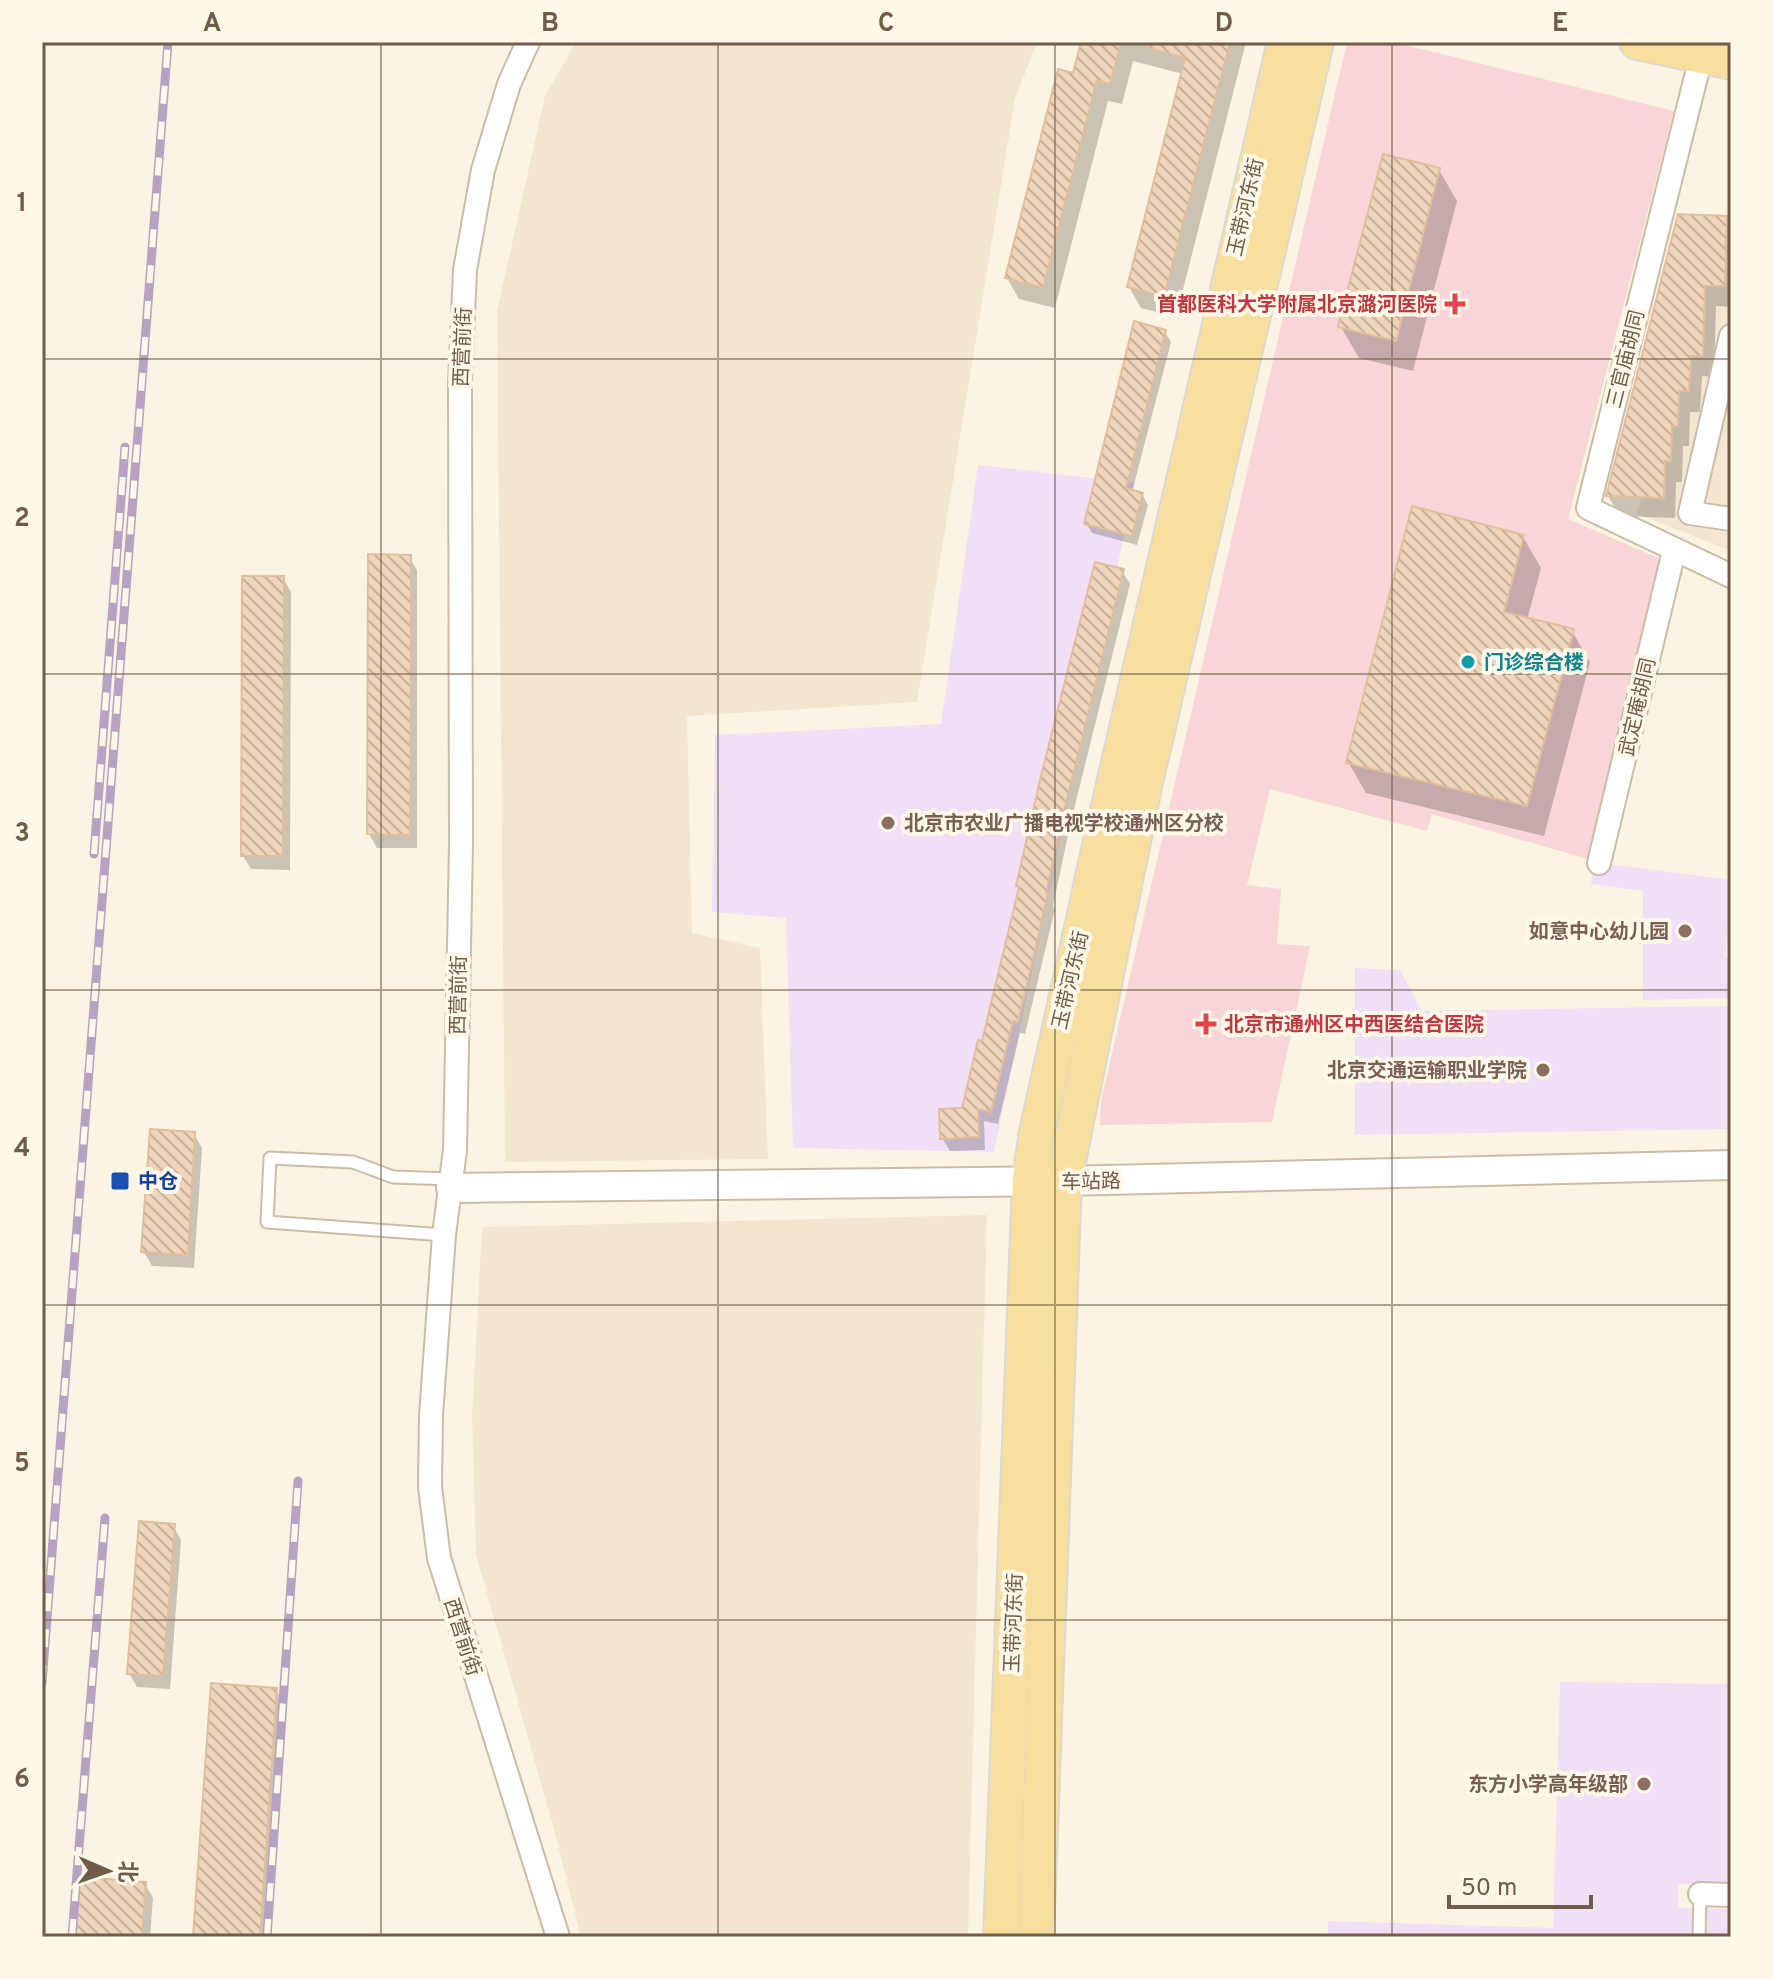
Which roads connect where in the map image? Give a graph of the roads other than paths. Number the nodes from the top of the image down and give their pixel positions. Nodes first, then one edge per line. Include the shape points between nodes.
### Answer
1 (528, 42) edge
2 (1285, 42) edge
3 (1316, 42) edge
4 (1637, 42) edge
5 (1716, 59) edge
6 (1731, 336) edge
7 (1731, 519) edge
8 (1674, 551) junction
9 (1731, 576) edge
10 (1599, 863) dead end
11 (1731, 1165) edge
12 (1030, 1181) junction
13 (1064, 1181) junction
14 (452, 1184) junction
15 (444, 1235) junction
16 (1700, 1894) joint
17 (1731, 1895) edge
18 (558, 1937) edge
19 (1001, 1937) edge
20 (1036, 1937) edge
21 (1699, 1937) edge

1 - 14 street, 西营前街 via 483,170 465,270 460,382 461,843
2 - 12 main road, 玉带河东街 via 1045,1092
3 - 13 main road, 玉带河东街 via 1144,787
4 - 5 main road
5 - 8 street, 三官庙胡同 via 1588,508
6 - 7 street via 1690,513
8 - 9 street, 三官庙胡同
8 - 10 street, 武定庵胡同
11 - 13 street, 车站路
12 - 13 street, 车站路
12 - 14 street, 车站路
12 - 19 main road, 玉带河东街
13 - 20 main road, 玉带河东街
14 - 15 street, 西营前街
14 - 15 lane via 393,1177 353,1162 270,1158 267,1222
15 - 18 street, 西营前街 via 431,1415 430,1487 439,1558
16 - 17 street
16 - 21 lane

